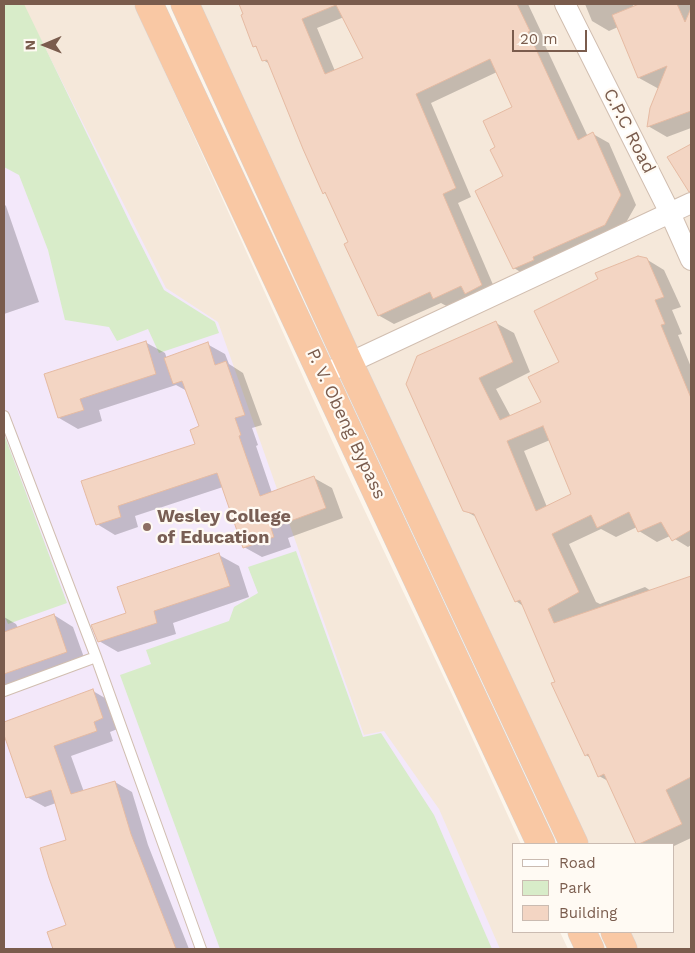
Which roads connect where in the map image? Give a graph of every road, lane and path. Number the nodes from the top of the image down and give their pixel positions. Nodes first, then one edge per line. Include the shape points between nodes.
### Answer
1 (149, 4) edge
2 (185, 4) edge
3 (565, 4) edge
4 (691, 203) edge
5 (670, 213) junction
6 (691, 260) edge
7 (349, 363) junction
8 (322, 374) junction
9 (4, 416) edge
10 (96, 657) junction
11 (4, 691) edge
12 (541, 843) edge
13 (574, 843) edge
14 (582, 933) edge
15 (615, 933) edge
16 (201, 949) edge
17 (590, 949) edge
18 (623, 949) edge

1 - 8 highway, P. V. Obeng Bypass
2 - 7 highway, P. V. Obeng Bypass
3 - 5 street, C.P.C Road
4 - 5 street
5 - 6 street, C.P.C Road
5 - 7 street
7 - 8 street
7 - 13 highway, P. V. Obeng Bypass
8 - 12 highway, P. V. Obeng Bypass
9 - 10 lane
10 - 11 lane
10 - 16 lane
14 - 17 highway
15 - 18 highway

